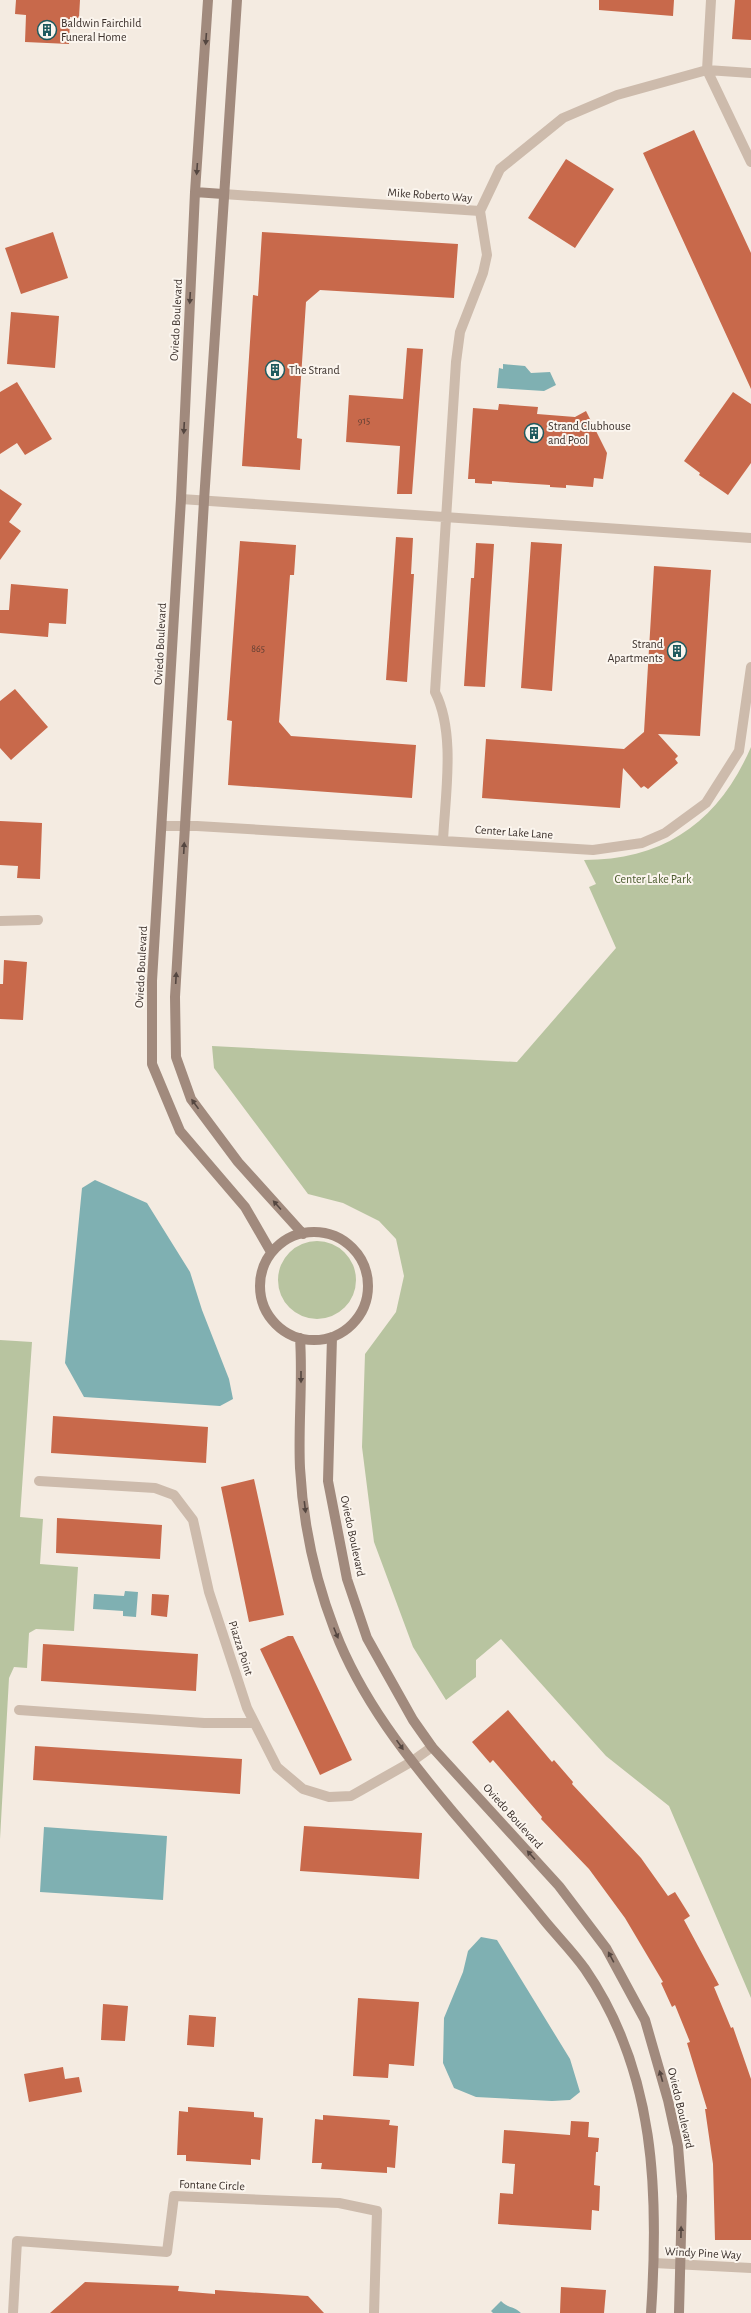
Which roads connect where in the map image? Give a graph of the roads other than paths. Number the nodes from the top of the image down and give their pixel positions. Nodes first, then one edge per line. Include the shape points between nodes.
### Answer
1 (208, 0) edge
2 (237, 0) edge
3 (711, 0) edge
4 (708, 70) junction
5 (751, 73) edge
6 (751, 162) edge
7 (195, 192) junction
8 (223, 194) junction
9 (480, 211) junction
10 (181, 499) junction
11 (204, 501) junction
12 (446, 517) junction
13 (751, 538) edge
14 (751, 667) edge
15 (162, 826) junction
16 (185, 827) junction
17 (443, 841) junction
18 (38, 920) dead end
19 (0, 921) edge
20 (303, 1234) junction
21 (271, 1252) junction
22 (332, 1337) junction
23 (300, 1338) junction
24 (39, 1481) dead end
25 (19, 1710) dead end
26 (254, 1723) junction
27 (432, 1747) junction
28 (411, 1762) junction
29 (654, 2264) junction
30 (681, 2265) junction
31 (751, 2268) edge
32 (13, 2313) edge
33 (374, 2313) edge
34 (650, 2313) edge
35 (679, 2313) edge

1 -> 7 street, Oviedo Boulevard
2 - 8 street
3 - 4 street
4 - 5 street, Mike Roberto Way
4 - 6 street
4 - 9 street, Mike Roberto Way via 618,95 563,118 500,169
7 - 8 street
7 -> 10 street, Oviedo Boulevard
8 - 9 street, Mike Roberto Way
8 - 11 street
9 - 12 street via 486,255 483,273 460,332
10 - 11 street
10 - 15 street, Oviedo Boulevard
11 - 12 street
11 - 16 street
12 - 13 street
12 - 17 street via 435,692 441,704 446,735
14 - 17 street, Center Lake Lane via 739,751 706,804 665,834 642,843 593,850
15 - 16 street, Center Lake Lane
15 - 21 street, Oviedo Boulevard via 152,981 152,1064 180,1131 245,1207
16 - 17 street, Center Lake Lane
20 -> 16 street via 238,1162 191,1099 176,1056 175,997
18 - 19 street
20 - 21 street via 288,1238
20 - 22 street via 310,1232 333,1235 352,1247 364,1266 368,1288 363,1310 349,1328
21 - 23 street via 261,1273 260,1295 268,1316 284,1332
22 - 23 street via 306,1340
22 - 27 street, Oviedo Boulevard via 328,1481 347,1579 367,1638 413,1720
23 -> 28 street via 300,1468 310,1554 335,1633 370,1701
24 - 26 street, Piazza Point via 155,1488 174,1495 193,1520 209,1592
25 - 26 street via 204,1723
26 - 28 street, Piazza Point via 277,1767 303,1789 329,1797 351,1796
27 - 28 street, Piazza Point
30 -> 27 street, Oviedo Boulevard via 682,2196 678,2146 645,2020 606,1948 559,1886
28 - 29 street via 585,1969 618,2027 630,2059 648,2129 654,2197
29 - 30 street, Windy Pine Way
29 - 34 street
30 - 31 street, Windy Pine Way
30 - 35 street, Oviedo Boulevard
32 - 33 street, Fontane Circle via 17,2241 167,2252 174,2196 339,2204 377,2211

